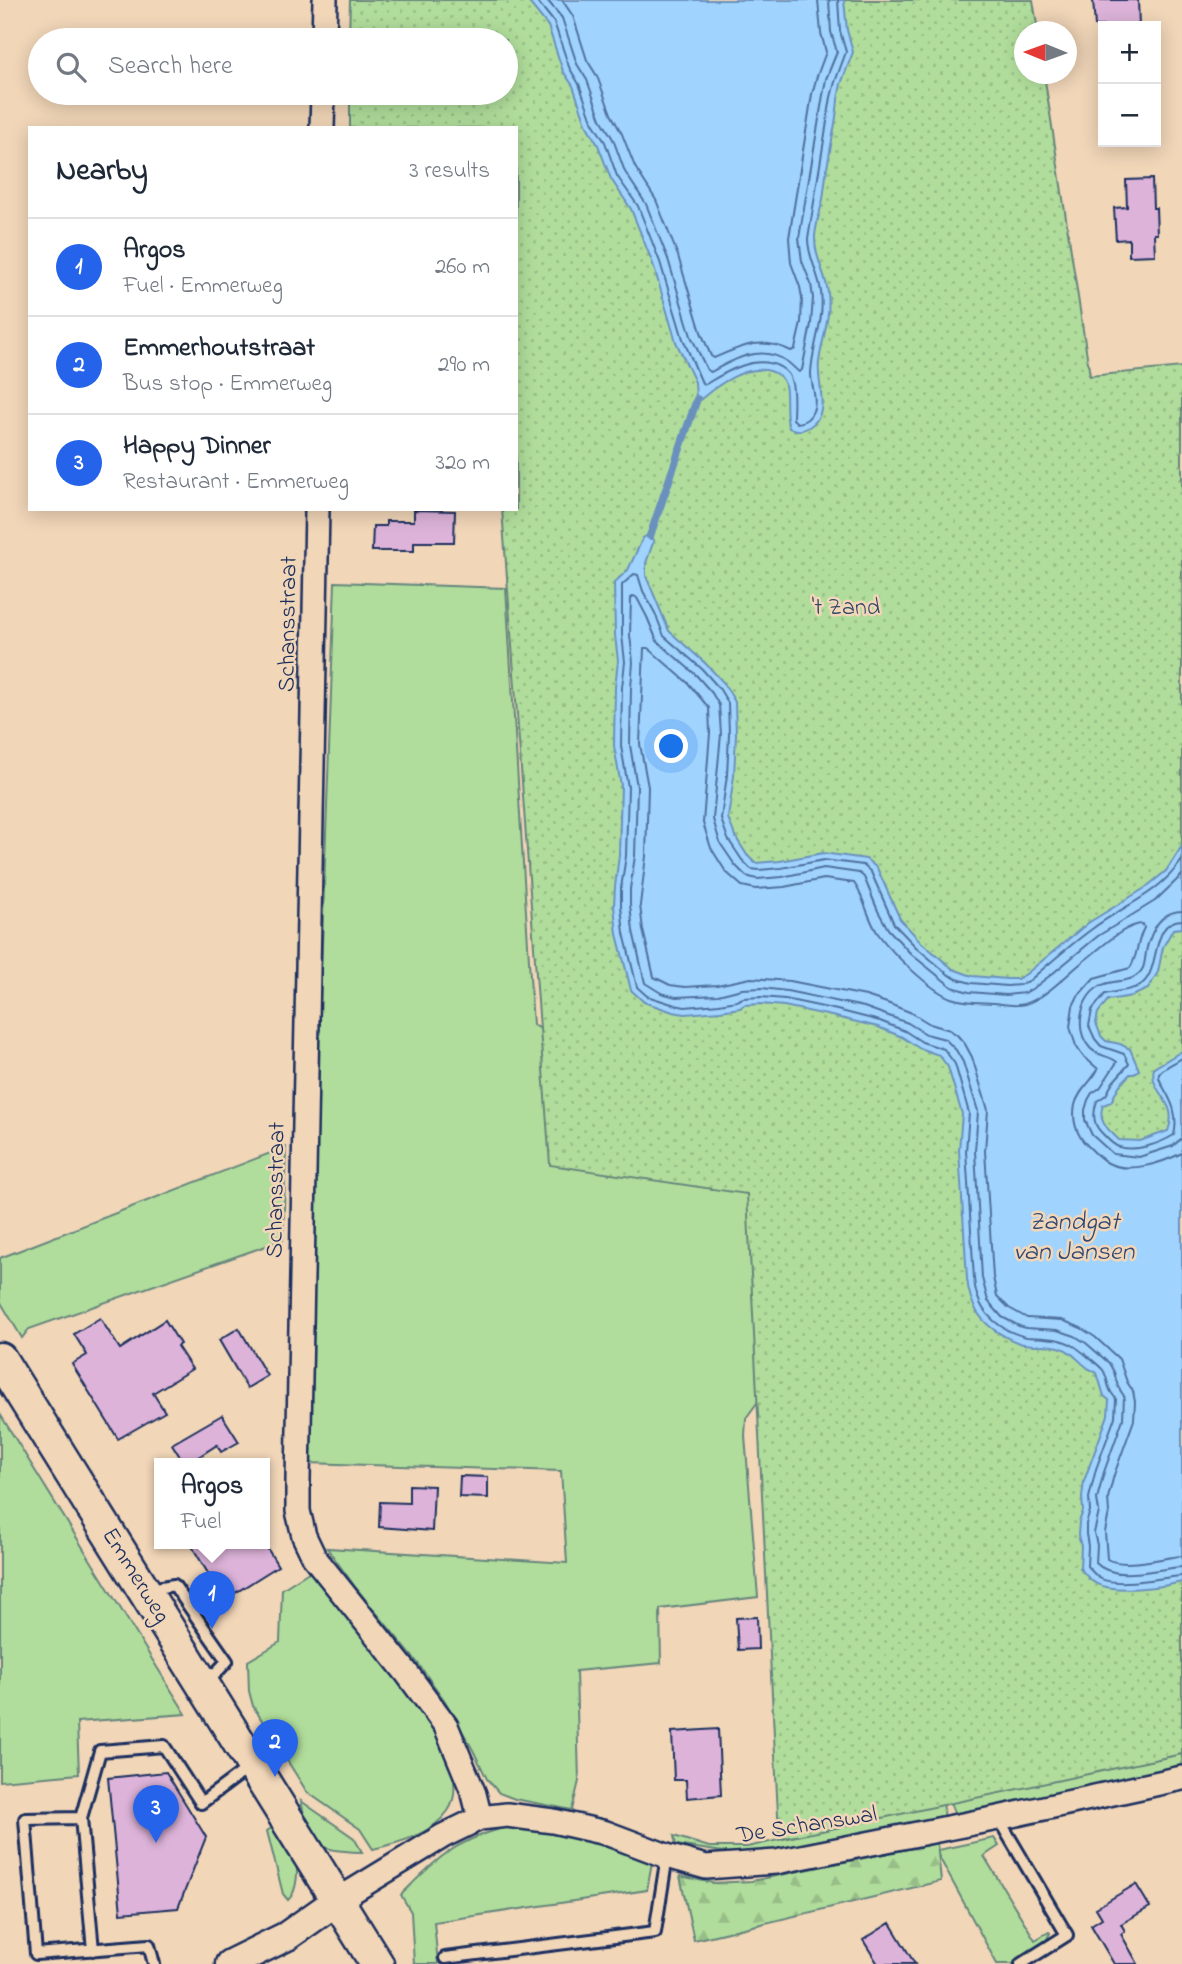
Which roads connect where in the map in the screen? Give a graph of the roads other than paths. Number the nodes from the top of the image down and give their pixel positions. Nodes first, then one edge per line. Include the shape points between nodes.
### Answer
1 (325, 0) edge
2 (324, 28) edge
3 (323, 105) edge
4 (322, 126) edge
5 (317, 511) edge
6 (0, 1359) edge
7 (252, 1765) junction
8 (1182, 1778) edge
9 (81, 1818) junction
10 (480, 1818) junction
11 (998, 1818) junction
12 (667, 1856) junction
13 (338, 1900) junction
14 (93, 1950) junction
15 (445, 1958) dead end
16 (154, 1964) edge
17 (230, 1964) edge
18 (377, 1964) edge
19 (1020, 1964) edge

1 - 2 street
3 - 4 street
5 - 10 street, Schansstraat via 298,1511 314,1557 446,1726
6 - 7 main road, Emmerweg
7 - 9 lane via 201,1803 164,1746 100,1751
7 - 13 main road, Emmerweg
8 - 11 street, De Schanswal
9 - 14 lane
9 - 14 lane via 25,1819 36,1954
10 - 12 street, De Schanswal via 507,1815 553,1821 606,1833
10 - 13 street, De Schanswal
11 - 12 street, De Schanswal via 776,1862 706,1867
11 - 19 lane via 1067,1935
12 - 15 lane via 655,1932
13 - 17 street via 287,1936
13 - 18 main road, Emmerweg
14 - 16 lane via 149,1945

